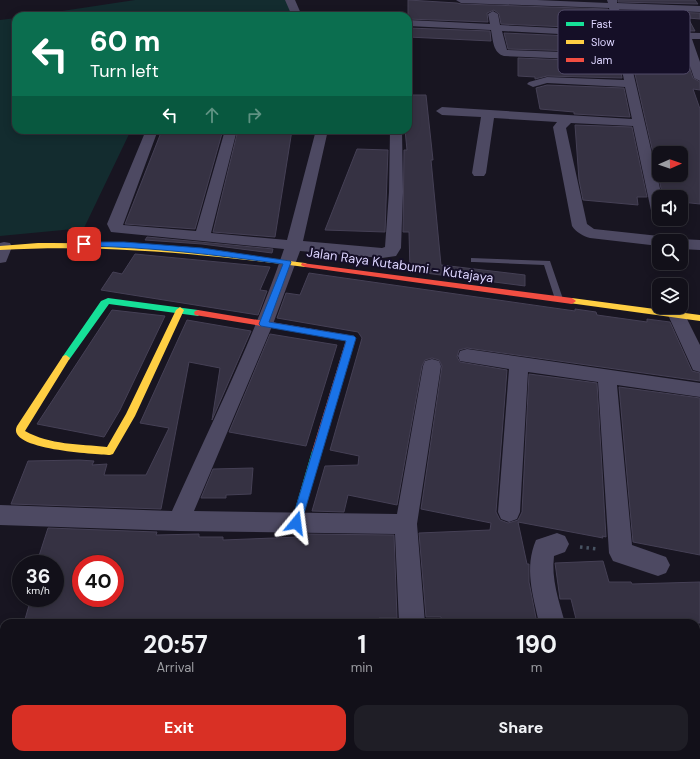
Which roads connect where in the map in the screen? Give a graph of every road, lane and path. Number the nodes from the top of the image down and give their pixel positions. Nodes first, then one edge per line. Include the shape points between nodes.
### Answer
1 (290, 0) edge
2 (461, 0) edge
3 (490, 1) junction
4 (613, 3) edge
5 (675, 4) edge
6 (700, 9) edge
7 (295, 12) edge
8 (412, 23) edge
9 (495, 26) junction
10 (558, 30) edge
11 (690, 35) edge
12 (700, 36) edge
13 (690, 49) edge
14 (558, 55) edge
15 (629, 74) edge
16 (700, 78) edge
17 (533, 84) dead end
18 (631, 84) junction
19 (442, 111) dead end
20 (488, 114) junction
21 (568, 119) junction
22 (639, 123) junction
23 (150, 134) edge
24 (230, 134) edge
25 (321, 134) edge
26 (396, 134) edge
27 (479, 173) dead end
28 (654, 190) edge
29 (202, 237) junction
30 (652, 240) edge
31 (294, 244) junction
32 (688, 244) edge
33 (700, 245) edge
34 (1, 251) edge
35 (474, 260) dead end
36 (288, 262) junction
37 (559, 299) junction
38 (180, 310) junction
39 (677, 315) junction
40 (700, 318) edge
41 (264, 324) junction
42 (467, 356) dead end
43 (519, 364) junction
44 (700, 365) edge
45 (432, 366) dead end
46 (608, 377) junction
47 (700, 390) edge
48 (509, 512) dead end
49 (0, 515) edge
50 (179, 521) junction
51 (296, 523) junction
52 (406, 524) junction
53 (557, 544) joint
54 (621, 553) junction
55 (658, 565) dead end
56 (412, 619) edge
57 (551, 619) edge

1 - 7 street
2 - 3 street
3 - 4 street
3 - 9 street
4 - 5 street
5 - 6 street
8 - 9 street
9 - 10 street
9 - 14 street via 501,51
11 - 12 street
13 - 16 street
15 - 18 street
17 - 18 street via 547,80
18 - 22 street
19 - 20 street
20 - 21 street
20 - 27 street
21 - 22 street
21 - 30 street via 559,127 580,226 590,233
22 - 28 street
23 - 29 street via 115,224 116,229
24 - 29 street
25 - 31 street
26 - 31 street via 396,192 393,248 390,252
29 - 31 street
31 - 36 street
32 - 33 street
34 - 36 street, Jalan Raya Kutabumi - Kutajaya via 73,244 124,244
35 - 37 lane via 547,263
36 - 37 street, Jalan Raya Kutabumi - Kutajaya
36 - 41 street
37 - 39 street, Jalan Raya Kutabumi - Kutajaya
38 - 38 street via 130,416 110,451 49,444 22,435 20,429 104,303 120,302
38 - 41 street
39 - 40 street, Jalan Raya Kutabumi - Kutajaya
39 - 44 street
41 - 50 street
41 - 51 street via 351,338
42 - 43 street via 507,360
43 - 46 street
43 - 48 street
45 - 52 street
46 - 47 street
46 - 54 street
49 - 50 street
50 - 51 street
51 - 52 street
52 - 56 street
53 - 54 path
53 - 57 street via 544,548 541,555
54 - 55 street

